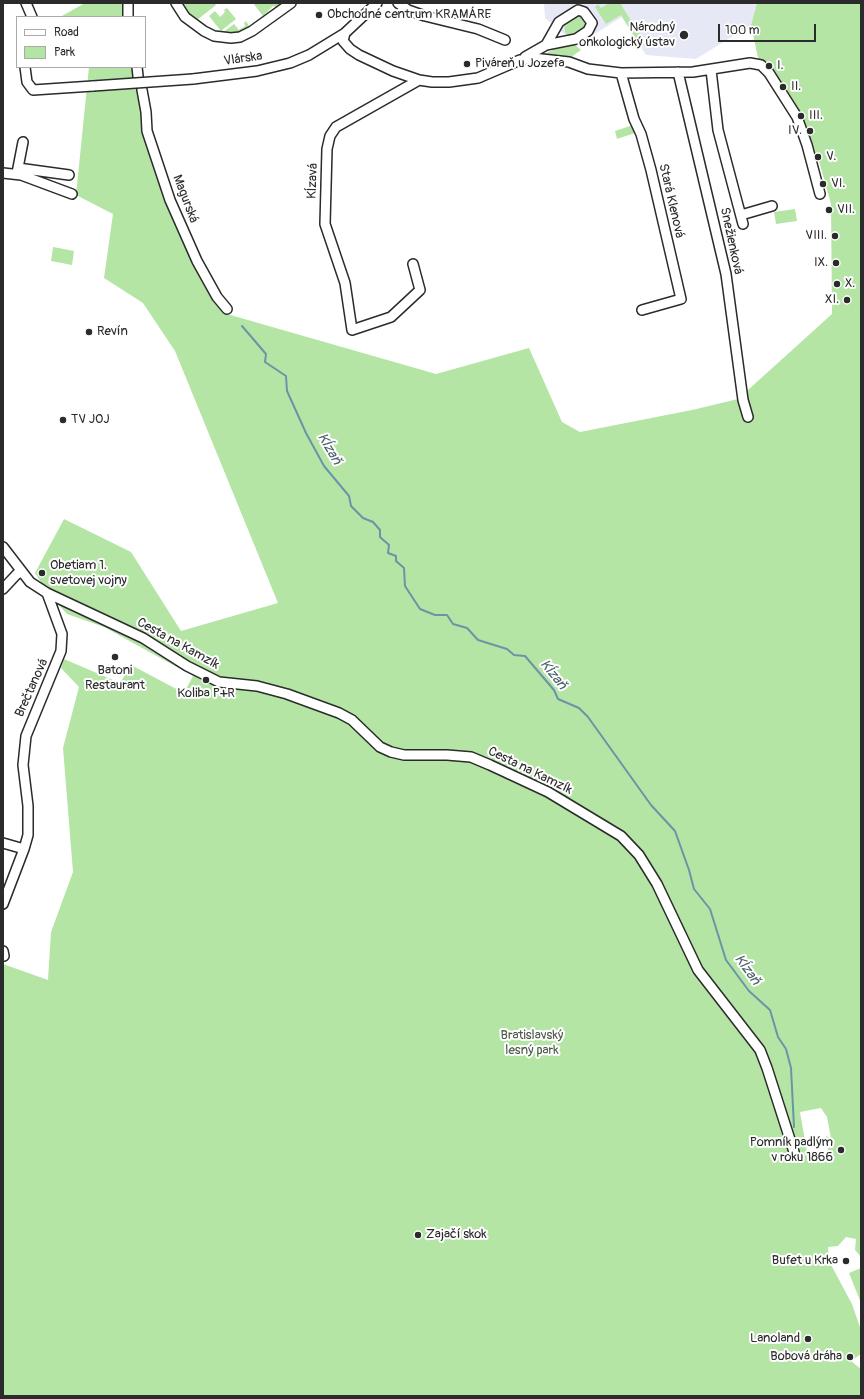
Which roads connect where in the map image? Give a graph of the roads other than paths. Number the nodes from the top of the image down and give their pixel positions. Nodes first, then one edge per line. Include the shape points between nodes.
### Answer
1 (26, 3) edge
2 (128, 3) edge
3 (176, 3) edge
4 (291, 3) edge
5 (377, 3) edge
6 (398, 3) edge
7 (32, 16) edge
8 (128, 16) edge
9 (345, 33) junction
10 (504, 40) dead end
11 (546, 45) junction
12 (520, 60) junction
13 (26, 68) edge
14 (711, 70) junction
15 (678, 72) junction
16 (621, 73) junction
17 (419, 80) junction
18 (142, 90) dead end
19 (23, 142) dead end
20 (18, 171) junction
21 (3, 173) edge
22 (69, 175) dead end
23 (72, 194) dead end
24 (820, 194) dead end
25 (772, 206) dead end
26 (741, 214) junction
27 (743, 224) dead end
28 (413, 264) dead end
29 (227, 309) dead end
30 (642, 310) dead end
31 (748, 417) dead end
32 (3, 547) edge
33 (22, 572) junction
34 (3, 589) edge
35 (47, 593) junction
36 (3, 843) edge
37 (24, 849) junction
38 (6, 889) edge
39 (3, 904) edge
40 (794, 1152) dead end

1 - 7 street
2 - 8 street
3 - 4 street via 185,17 200,29 214,36 231,38 252,31
5 - 9 street, Vlárska
6 - 10 street via 425,16 478,29
9 - 13 street, Vlárska, bridge via 309,55 290,63 257,71 33,90 26,82
9 - 17 street via 343,41 350,49 377,64
11 - 11 street via 576,39 588,31 592,23 584,12 578,10 559,22
11 - 12 street
12 - 16 street via 533,58 569,62 588,69
12 - 17 street via 478,78 449,82
14 - 15 street
14 - 24 street via 750,63 765,68 797,117
14 - 26 street via 718,130
15 - 16 street
15 - 31 street, Snežienková via 724,267 743,400
16 - 30 street, Stará Klenová via 651,170 681,299
17 - 28 street, Kĺzavá via 336,127 327,143 325,224 345,283 352,330 391,317 420,290
18 - 29 street, Magurská via 147,131 170,200 197,262
19 - 20 street
20 - 21 street
20 - 22 street
20 - 23 street
25 - 26 street
26 - 27 street
32 - 33 street
33 - 34 street
33 - 35 street via 30,582
35 - 37 street, Brečtanová via 62,634 61,651 29,726 24,747 23,765 29,816
35 - 40 street, Cesta na Kamzík via 143,638 187,666 219,682 257,686 339,713 352,720 380,747 391,752 404,755 471,758 490,765 548,792 621,836 639,855 657,884 698,970 760,1050
36 - 37 street
37 - 38 street, Brečtanová
38 - 39 street, Brečtanová

